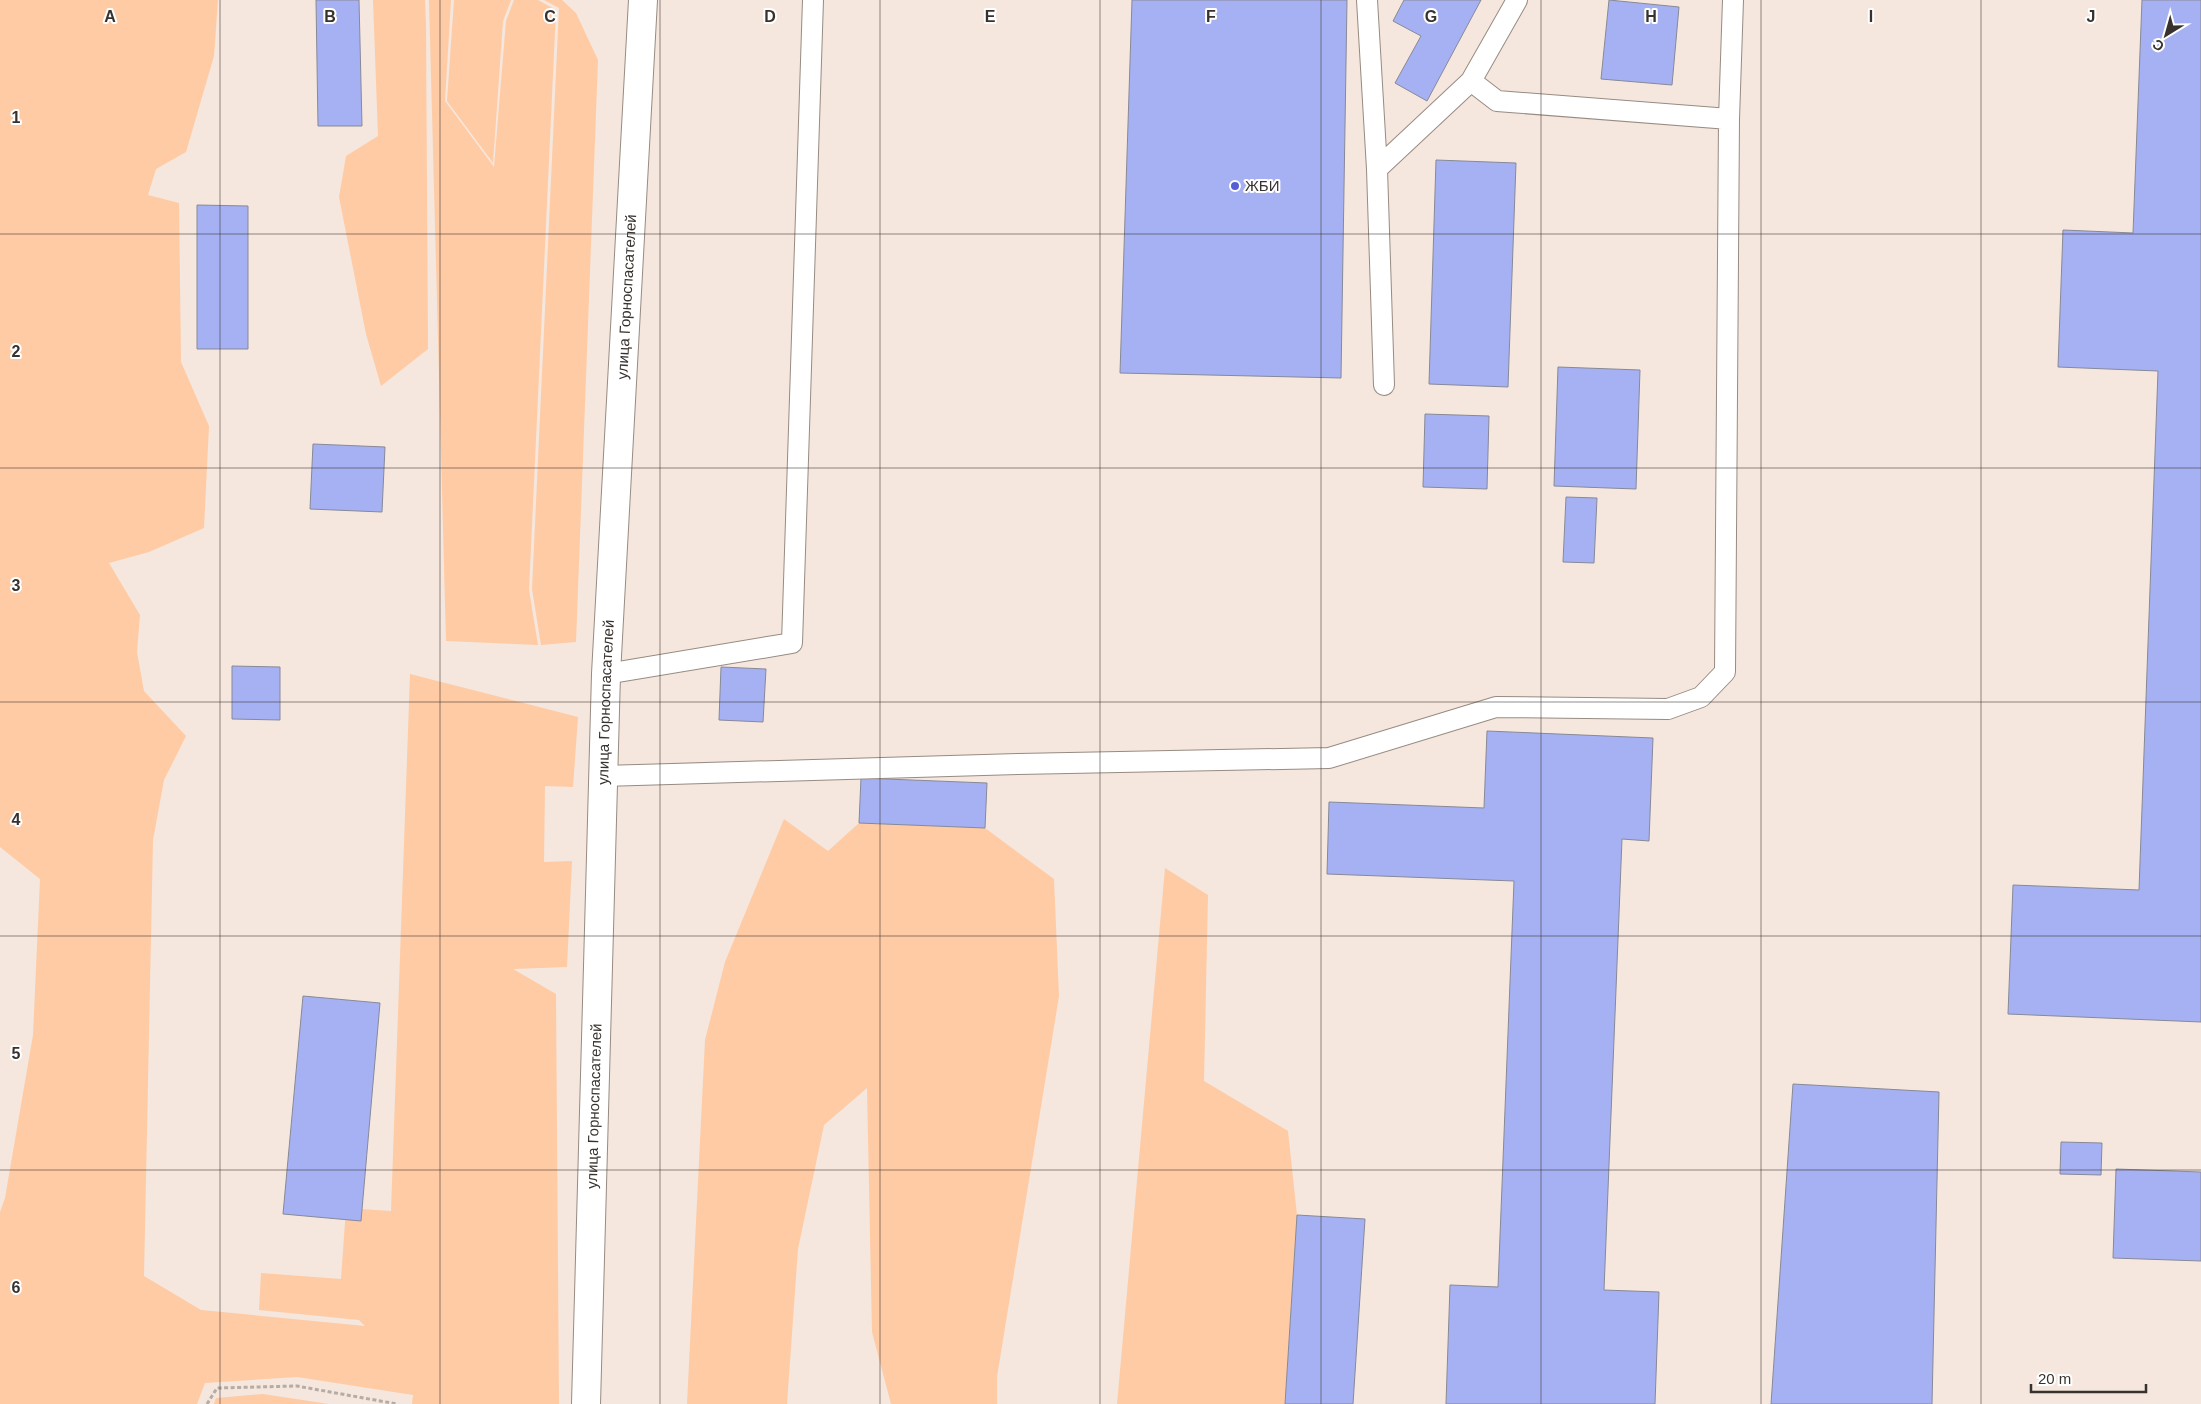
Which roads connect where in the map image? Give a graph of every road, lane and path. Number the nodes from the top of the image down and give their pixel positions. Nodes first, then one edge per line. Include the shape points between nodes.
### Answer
1 (643, 0) edge
2 (813, 0) edge
3 (1367, 0) edge
4 (1517, 0) edge
5 (1734, 0) edge
6 (1471, 82) junction
7 (1729, 119) junction
8 (1376, 169) junction
9 (1384, 385) dead end
10 (606, 674) junction
11 (603, 776) junction
12 (207, 1404) edge
13 (397, 1404) edge
14 (586, 1404) edge

1 - 10 street, улица Горноспасателей
2 - 10 lane via 792,643
3 - 8 lane
4 - 6 lane
5 - 7 lane
6 - 7 lane via 1497,101
6 - 8 lane
7 - 11 lane via 1725,672 1701,697 1668,709 1496,707 1329,758
8 - 9 lane
10 - 11 street, улица Горноспасателей
11 - 14 street, улица Горноспасателей
12 - 13 path via 217,1388 297,1386

